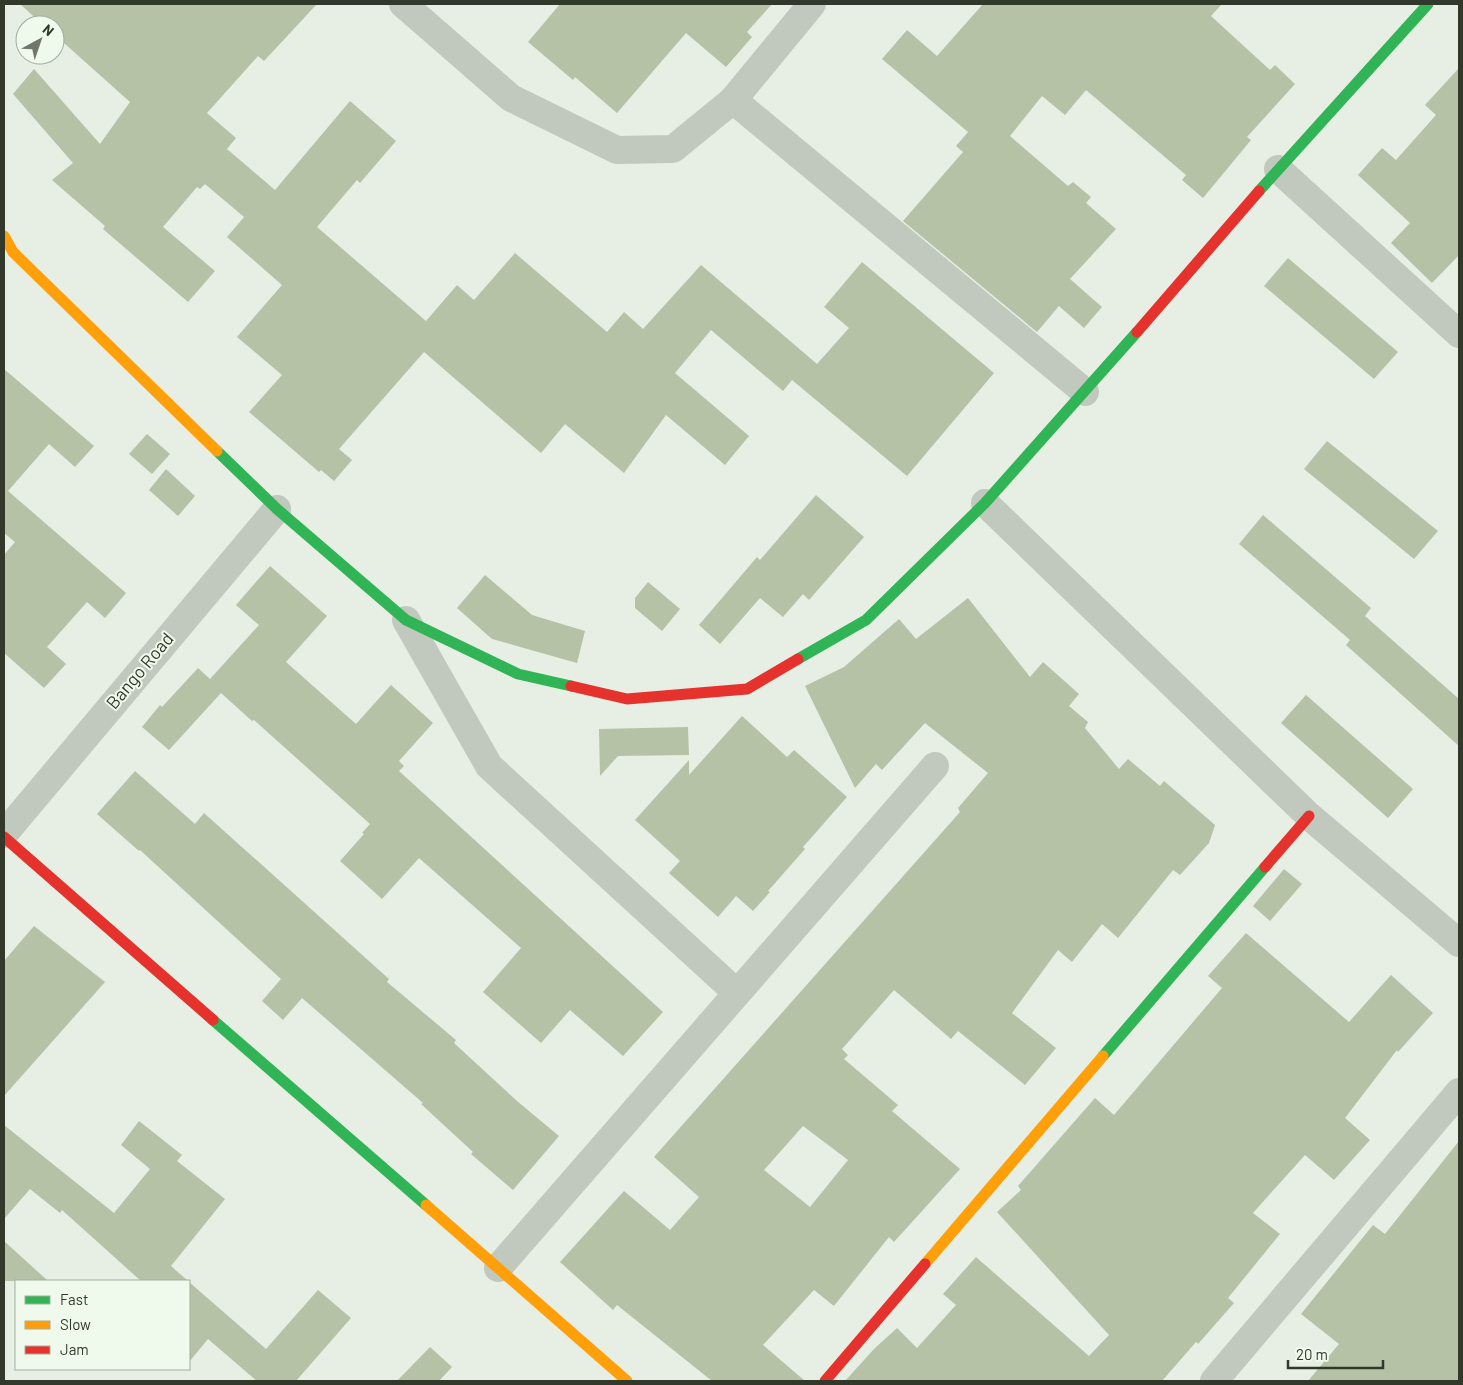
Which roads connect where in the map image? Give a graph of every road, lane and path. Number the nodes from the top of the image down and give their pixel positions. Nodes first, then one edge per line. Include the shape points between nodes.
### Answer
1 (403, 4) edge
2 (812, 4) edge
3 (1428, 4) edge
4 (733, 100) junction
5 (1278, 169) junction
6 (7, 250) edge
7 (1459, 334) edge
8 (1085, 392) junction
9 (984, 503) junction
10 (277, 509) junction
11 (406, 620) junction
12 (935, 766) dead end
13 (1309, 816) junction
14 (4, 836) edge
15 (1459, 943) edge
16 (737, 993) junction
17 (1459, 1092) edge
18 (498, 1268) junction
19 (627, 1381) edge
20 (825, 1381) edge
21 (1214, 1381) edge

1 - 4 street via 511,98 617,150 674,149
2 - 4 street
3 - 5 street
4 - 8 street
5 - 7 street
5 - 8 street
6 - 10 street
8 - 9 street
9 - 11 street via 866,620 747,689 627,699 518,674
9 - 13 street
10 - 11 street
10 - 14 street, Bango Road
11 - 16 street via 489,766
12 - 16 street
13 - 15 street
13 - 20 street
14 - 18 street
16 - 18 street
17 - 21 street
18 - 19 street

